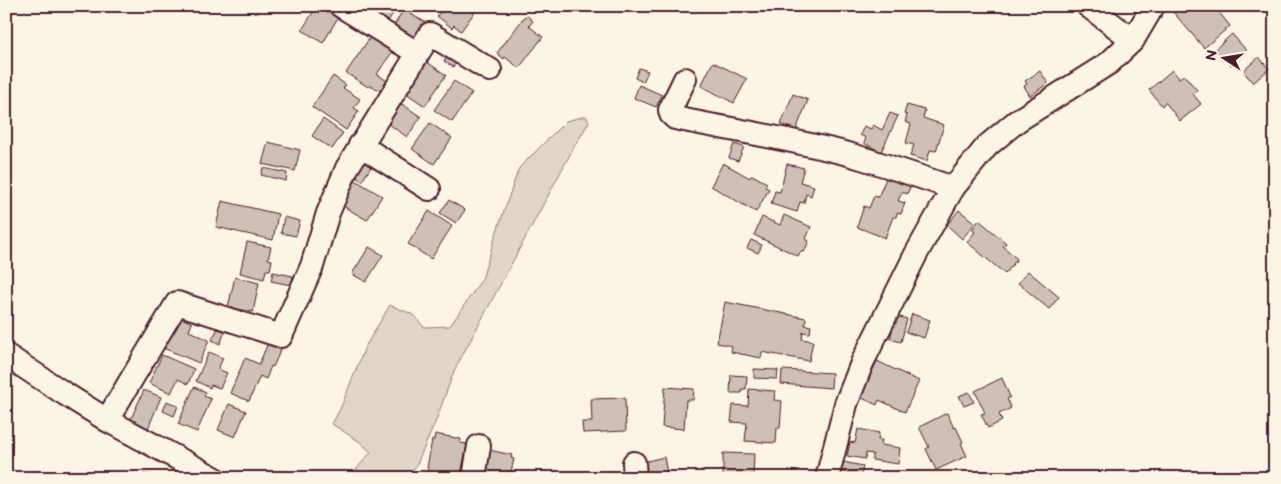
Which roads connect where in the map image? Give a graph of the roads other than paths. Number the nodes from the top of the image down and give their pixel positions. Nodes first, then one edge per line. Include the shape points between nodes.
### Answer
1 (341, 6) edge
2 (1088, 6) edge
3 (1153, 6) edge
4 (1133, 40) junction
5 (418, 53) junction
6 (490, 70) dead end
7 (685, 79) dead end
8 (360, 145) junction
9 (954, 188) junction
10 (429, 189) dead end
11 (6, 355) edge
12 (107, 420) junction
13 (479, 446) dead end
14 (214, 478) edge
15 (474, 478) edge
16 (827, 478) edge

1 - 5 street
2 - 4 street
3 - 4 street
4 - 9 street via 1109,63 1017,121 987,146
5 - 6 street via 430,34
5 - 8 street
7 - 9 street via 670,110 676,118 849,154
8 - 10 street
8 - 12 street via 328,213 312,266 281,336 177,303
9 - 16 street via 916,254 862,363 846,404
11 - 12 street
12 - 14 street
13 - 15 street

